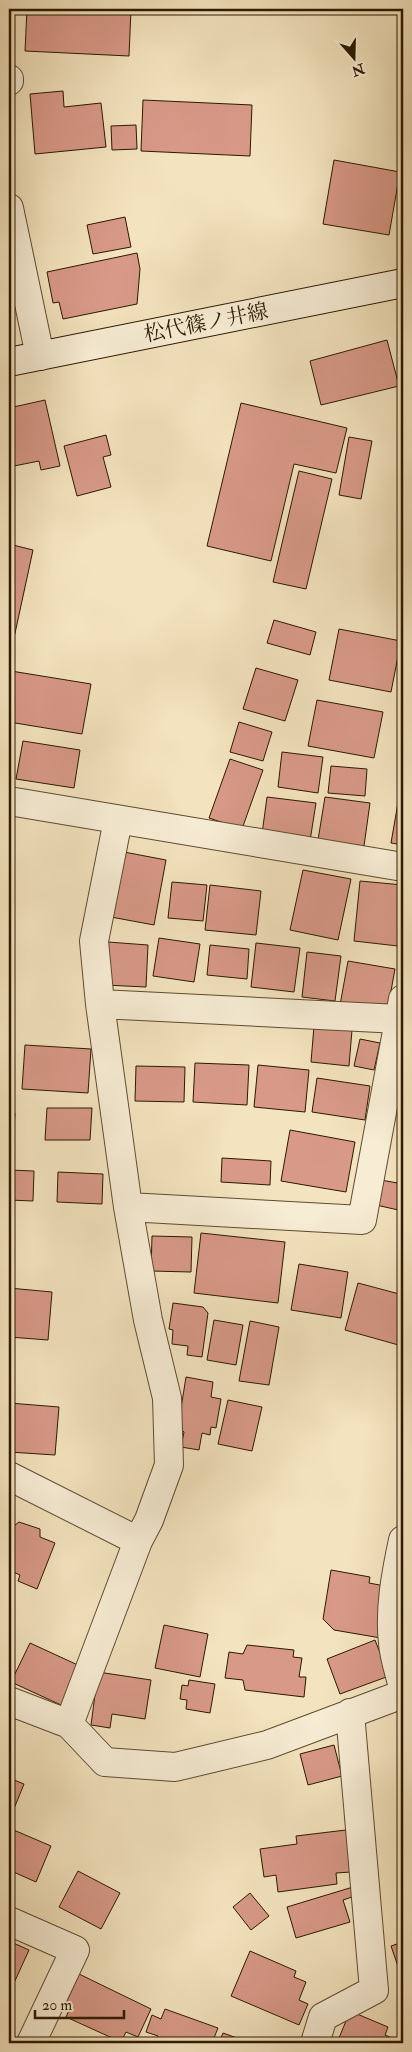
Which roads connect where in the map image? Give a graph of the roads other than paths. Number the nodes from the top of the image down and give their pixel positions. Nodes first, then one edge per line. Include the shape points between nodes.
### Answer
1 (9, 208) edge
2 (403, 283) edge
3 (40, 356) junction
4 (9, 362) edge
5 (9, 801) edge
6 (118, 820) junction
7 (403, 867) edge
8 (100, 1004) junction
9 (401, 1009) edge
10 (128, 1207) junction
11 (9, 1476) edge
12 (403, 1540) edge
13 (138, 1541) junction
14 (403, 1688) edge
15 (403, 1694) edge
16 (9, 1702) edge
17 (350, 1714) junction
18 (69, 1724) junction
19 (9, 1921) edge
20 (31, 2043) edge
21 (315, 2043) edge

1 - 3 street
2 - 3 street, 松代篠ノ井線
3 - 4 street, 松代篠ノ井線
5 - 6 street
6 - 7 street
6 - 8 street via 94,941
8 - 9 street
8 - 10 street
9 - 10 street via 362,1220
10 - 13 street via 148,1320 167,1398 169,1465
11 - 13 street
12 - 14 street via 392,1612 393,1644
13 - 18 street
15 - 17 street
16 - 18 street
17 - 18 street via 267,1745 175,1767 105,1762
17 - 21 street via 374,1990 323,2017
19 - 20 street via 75,1950

